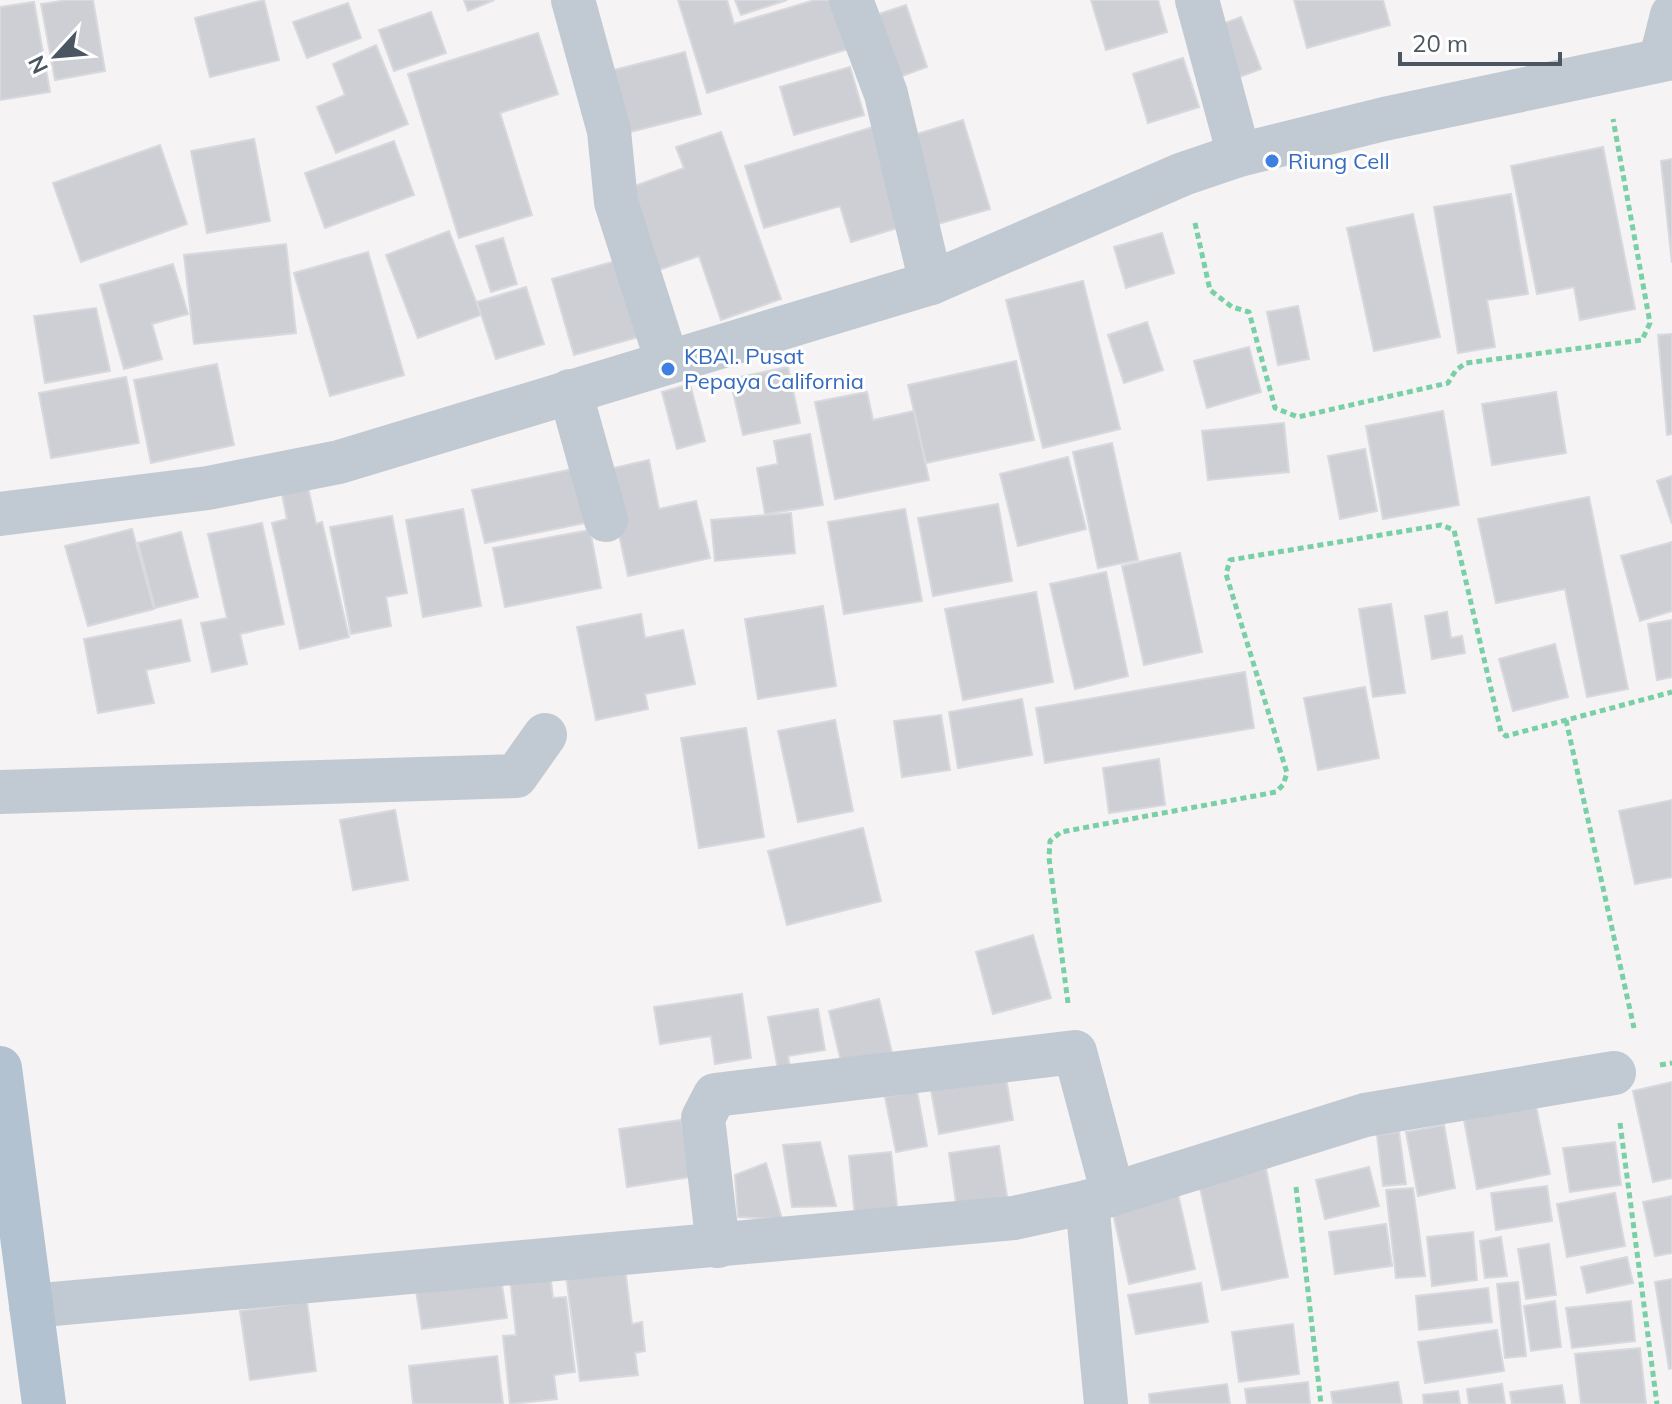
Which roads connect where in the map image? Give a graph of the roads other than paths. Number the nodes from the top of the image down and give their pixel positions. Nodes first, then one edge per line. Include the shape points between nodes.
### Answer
1 (573, 0) edge
2 (851, 0) edge
3 (1197, 0) edge
4 (1672, 15) edge
5 (1667, 58) edge
6 (1239, 155) junction
7 (931, 283) junction
8 (667, 361) junction
9 (570, 391) junction
10 (0, 514) edge
11 (606, 520) dead end
12 (545, 735) dead end
13 (0, 792) edge
14 (1625, 1055) road end
15 (0, 1068) edge
16 (1100, 1198) junction
17 (718, 1246) junction
18 (31, 1306) junction
19 (44, 1404) edge
20 (1106, 1404) edge

1 - 8 street via 609,131 616,202
2 - 7 street via 886,94
3 - 6 street
4 - 5 street
5 - 6 street
6 - 7 street
7 - 8 street
8 - 9 street
9 - 10 street via 339,462 208,488
9 - 11 street
12 - 13 street via 516,776
14 - 16 street via 1365,1115
15 - 18 main road
16 - 17 street via 1014,1218
16 - 17 street via 1075,1052 715,1095 703,1118
16 - 20 street
17 - 18 street
18 - 19 main road

